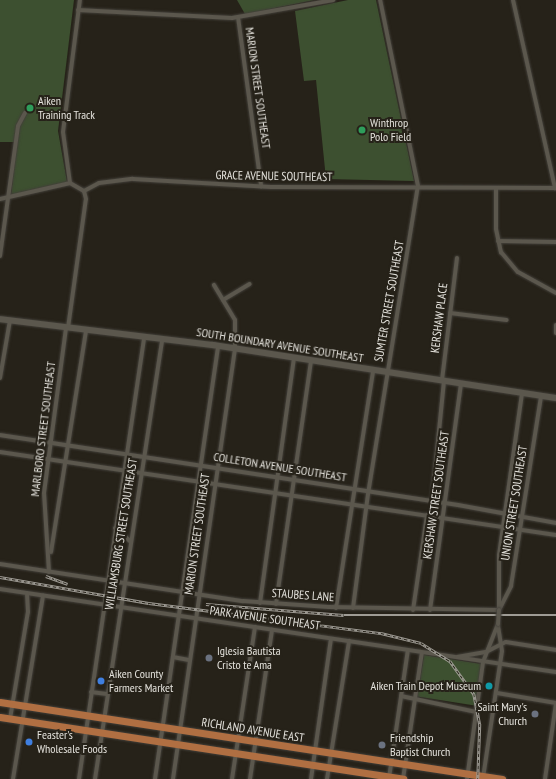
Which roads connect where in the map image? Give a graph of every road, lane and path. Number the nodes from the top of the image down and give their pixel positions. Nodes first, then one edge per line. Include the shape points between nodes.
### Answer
1 (80, 0) edge
2 (333, 0) edge
3 (380, 0) edge
4 (513, 0) edge
5 (78, 10) junction
6 (238, 17) junction
7 (25, 113) dead end
8 (70, 183) junction
9 (261, 186) junction
10 (418, 186) junction
11 (555, 188) edge
12 (496, 189) junction
13 (84, 191) junction
14 (8, 197) junction
15 (0, 199) edge
16 (498, 241) junction
17 (556, 242) edge
18 (0, 256) edge
19 (457, 258) dead end
20 (250, 284) dead end
21 (214, 285) dead end
22 (556, 293) edge
23 (223, 300) junction
24 (450, 313) junction
25 (0, 319) edge
26 (10, 320) junction
27 (507, 320) dead end
28 (556, 325) edge
29 (67, 328) junction
30 (86, 330) junction
31 (556, 333) edge
32 (144, 337) junction
33 (162, 339) junction
34 (218, 346) junction
35 (235, 349) junction
36 (294, 359) junction
37 (311, 362) junction
38 (373, 371) junction
39 (387, 373) junction
40 (0, 378) edge
41 (443, 381) junction
42 (461, 383) junction
43 (522, 393) junction
44 (541, 396) junction
45 (556, 398) edge
46 (0, 435) edge
47 (49, 443) junction
48 (66, 445) junction
49 (0, 452) edge
50 (126, 454) junction
51 (144, 457) junction
52 (47, 460) junction
53 (64, 462) junction
54 (201, 464) junction
55 (217, 467) junction
56 (123, 471) junction
57 (142, 474) junction
58 (277, 476) junction
59 (294, 479) junction
60 (199, 481) junction
61 (215, 484) junction
62 (353, 488) junction
63 (368, 491) junction
64 (275, 493) junction
65 (293, 496) junction
66 (432, 501) junction
67 (444, 503) junction
68 (350, 504) junction
69 (366, 507) junction
70 (505, 514) junction
71 (427, 516) junction
72 (443, 517) junction
73 (522, 517) junction
74 (556, 523) edge
75 (503, 527) junction
76 (115, 528) junction
77 (520, 530) junction
78 (556, 535) edge
79 (130, 542) junction
80 (50, 557) junction
81 (0, 564) edge
82 (49, 572) junction
83 (107, 582) junction
84 (123, 584) junction
85 (0, 588) edge
86 (183, 592) junction
87 (27, 593) junction
88 (43, 595) junction
89 (198, 595) junction
90 (260, 603) junction
91 (104, 604) junction
92 (276, 604) junction
93 (120, 607) junction
94 (336, 608) junction
95 (353, 608) junction
96 (413, 610) junction
97 (430, 610) junction
98 (499, 610) junction
99 (178, 616) junction
100 (195, 618) junction
101 (498, 624) junction
102 (255, 627) junction
103 (272, 630) junction
104 (331, 638) junction
105 (349, 641) junction
106 (502, 644) junction
107 (408, 650) junction
108 (556, 650) edge
109 (422, 652) junction
110 (486, 652) junction
111 (173, 657) junction
112 (455, 657) junction
113 (189, 660) junction
114 (483, 662) junction
115 (500, 664) junction
116 (556, 672) edge
117 (17, 681) junction
118 (27, 683) junction
119 (91, 692) junction
120 (497, 693) junction
121 (107, 694) junction
122 (401, 696) junction
123 (416, 698) junction
124 (0, 702) edge
125 (556, 703) edge
126 (12, 704) junction
127 (25, 706) junction
128 (476, 712) junction
129 (88, 716) junction
130 (0, 717) edge
131 (103, 718) junction
132 (10, 719) junction
133 (25, 721) junction
134 (555, 723) edge
135 (163, 728) junction
136 (85, 730) junction
137 (179, 730) junction
138 (102, 733) junction
139 (240, 739) junction
140 (255, 741) junction
141 (161, 742) junction
142 (178, 744) junction
143 (316, 751) junction
144 (330, 753) junction
145 (237, 754) junction
146 (254, 756) junction
147 (392, 762) junction
148 (405, 764) junction
149 (313, 765) junction
150 (329, 768) junction
151 (467, 776) edge
152 (483, 777) edge
153 (389, 778) edge
154 (13, 779) edge
155 (79, 779) edge
156 (95, 779) edge
157 (155, 779) edge
158 (173, 779) edge
159 (232, 779) edge
160 (250, 779) edge
161 (311, 779) edge
162 (327, 779) edge
163 (403, 779) edge
164 (502, 779) edge
165 (545, 779) edge

1 - 5 street
2 - 6 street
3 - 10 street, SUMTER STREET SOUTHEAST
4 - 11 street
5 - 6 street
5 - 8 street via 63,132
6 - 9 street, MARION STREET SOUTHEAST
7 - 14 street via 18,126
8 - 13 street
8 - 14 street
9 - 10 street, GRACE AVENUE SOUTHEAST
9 - 13 street, GRACE AVENUE SOUTHEAST via 124,179 99,183
10 - 12 street, GRACE AVENUE SOUTHEAST
10 - 39 street, SUMTER STREET SOUTHEAST
11 - 12 street, GRACE AVENUE SOUTHEAST
12 - 16 street
13 - 29 street, MARLBORO STREET SOUTHEAST via 86,198
14 - 15 street
14 - 18 street
16 - 17 street
16 - 22 street via 505,258 518,272
19 - 24 street, KERSHAW PLACE
20 - 23 street
21 - 23 street, MARION STREET SOUTHEAST
23 - 35 street, MARION STREET SOUTHEAST via 235,320
24 - 27 street
24 - 41 street, KERSHAW PLACE
25 - 26 street, SOUTH BOUNDARY AVENUE SOUTHEAST
26 - 29 street, SOUTH BOUNDARY AVENUE SOUTHEAST
26 - 40 street
28 - 31 street
29 - 30 street, SOUTH BOUNDARY AVENUE SOUTHEAST
29 - 47 street, MARLBORO STREET SOUTHEAST
30 - 32 street, SOUTH BOUNDARY AVENUE SOUTHEAST
30 - 48 street, MARLBORO STREET SOUTHEAST
32 - 33 street, SOUTH BOUNDARY AVENUE SOUTHEAST
32 - 50 street, WILLIAMSBURG STREET SOUTHEAST
33 - 34 street, SOUTH BOUNDARY AVENUE SOUTHEAST
33 - 51 street, WILLIAMSBURG STREET SOUTHEAST
34 - 35 street, SOUTH BOUNDARY AVENUE SOUTHEAST
34 - 54 street, MARION STREET SOUTHEAST
35 - 36 street, SOUTH BOUNDARY AVENUE SOUTHEAST
35 - 55 street, MARION STREET SOUTHEAST
36 - 37 street, SOUTH BOUNDARY AVENUE SOUTHEAST
36 - 58 street
37 - 38 street, SOUTH BOUNDARY AVENUE SOUTHEAST
37 - 59 street
38 - 39 street, SOUTH BOUNDARY AVENUE SOUTHEAST
38 - 62 street, SUMTER STREET SOUTHEAST
39 - 41 street, SOUTH BOUNDARY AVENUE SOUTHEAST
39 - 63 street, SUMTER STREET SOUTHEAST
41 - 42 street, SOUTH BOUNDARY AVENUE SOUTHEAST
41 - 66 street, KERSHAW STREET SOUTHEAST
42 - 43 street, SOUTH BOUNDARY AVENUE SOUTHEAST
42 - 67 street, KERSHAW STREET SOUTHEAST
43 - 44 street, SOUTH BOUNDARY AVENUE SOUTHEAST
43 - 70 street, UNION STREET SOUTHEAST
44 - 45 street, SOUTH BOUNDARY AVENUE SOUTHEAST
44 - 73 street, UNION STREET SOUTHEAST
46 - 47 street, COLLETON AVENUE SOUTHEAST
47 - 48 street, COLLETON AVENUE SOUTHEAST
47 - 52 street, MARLBORO STREET SOUTHEAST
48 - 50 street, COLLETON AVENUE SOUTHEAST
48 - 53 street, MARLBORO STREET SOUTHEAST
49 - 52 street
50 - 51 street, COLLETON AVENUE SOUTHEAST
50 - 56 street, WILLIAMSBURG STREET SOUTHEAST
51 - 54 street, COLLETON AVENUE SOUTHEAST
51 - 57 street, WILLIAMSBURG STREET SOUTHEAST
52 - 53 street
52 - 80 street, MARLBORO STREET SOUTHEAST via 44,518
53 - 56 street
53 - 80 street, MARLBORO STREET SOUTHEAST
54 - 55 street, COLLETON AVENUE SOUTHEAST
54 - 60 street, MARION STREET SOUTHEAST
55 - 58 street, COLLETON AVENUE SOUTHEAST
55 - 61 street, MARION STREET SOUTHEAST
56 - 57 street
56 - 76 street, WILLIAMSBURG STREET SOUTHEAST
57 - 60 street
57 - 79 street, WILLIAMSBURG STREET SOUTHEAST
58 - 59 street, COLLETON AVENUE SOUTHEAST
58 - 64 street
59 - 62 street, COLLETON AVENUE SOUTHEAST
59 - 65 street
60 - 61 street
60 - 86 street, MARION STREET SOUTHEAST
61 - 64 street
61 - 89 street, MARION STREET SOUTHEAST
62 - 63 street, COLLETON AVENUE SOUTHEAST
62 - 68 street, SUMTER STREET SOUTHEAST
63 - 66 street, COLLETON AVENUE SOUTHEAST
63 - 69 street, SUMTER STREET SOUTHEAST
64 - 65 street
64 - 90 street
65 - 68 street
65 - 92 street
66 - 67 street, COLLETON AVENUE SOUTHEAST
67 - 70 street, COLLETON AVENUE SOUTHEAST
67 - 72 street, KERSHAW STREET SOUTHEAST
68 - 69 street
68 - 94 street, SUMTER STREET SOUTHEAST
69 - 71 street
69 - 95 street, SUMTER STREET SOUTHEAST
70 - 73 street, COLLETON AVENUE SOUTHEAST
70 - 75 street, UNION STREET SOUTHEAST
71 - 72 street
71 - 96 street, KERSHAW STREET SOUTHEAST
72 - 75 street
72 - 97 street, KERSHAW STREET SOUTHEAST
73 - 74 street, COLLETON AVENUE SOUTHEAST
73 - 77 street, UNION STREET SOUTHEAST
75 - 77 street
75 - 98 street, UNION STREET SOUTHEAST via 497,581
76 - 79 street
76 - 83 street, WILLIAMSBURG STREET SOUTHEAST
77 - 78 street
77 - 98 street, UNION STREET SOUTHEAST via 511,586
79 - 84 street, WILLIAMSBURG STREET SOUTHEAST
80 - 82 street, MARLBORO STREET SOUTHEAST
81 - 82 street
82 - 83 street
83 - 84 street, STAUBES LANE
83 - 91 street, WILLIAMSBURG STREET SOUTHEAST
84 - 86 street, STAUBES LANE
84 - 93 street, WILLIAMSBURG STREET SOUTHEAST
85 - 87 street, PARK AVENUE SOUTHEAST
86 - 89 street, STAUBES LANE
86 - 99 street, MARION STREET SOUTHEAST
87 - 88 street, PARK AVENUE SOUTHEAST
87 - 117 street via 28,612
88 - 91 street, PARK AVENUE SOUTHEAST
88 - 118 street
89 - 90 street, STAUBES LANE
89 - 100 street, MARION STREET SOUTHEAST
90 - 92 street, STAUBES LANE
91 - 93 street, PARK AVENUE SOUTHEAST
91 - 119 street, WILLIAMSBURG STREET SOUTHEAST
92 - 94 street, STAUBES LANE
93 - 99 street, PARK AVENUE SOUTHEAST
93 - 121 street, WILLIAMSBURG STREET SOUTHEAST
94 - 95 street, STAUBES LANE
95 - 96 street, STAUBES LANE
96 - 97 street, STAUBES LANE
97 - 98 street, STAUBES LANE
98 - 101 street, UNION STREET SOUTHEAST, bridge
99 - 100 street, PARK AVENUE SOUTHEAST
99 - 111 street, MARION STREET SOUTHEAST
100 - 102 street, PARK AVENUE SOUTHEAST
100 - 113 street, MARION STREET SOUTHEAST
101 - 106 street, UNION STREET SOUTHEAST
101 - 110 street, UNION STREET SOUTHEAST
102 - 103 street, PARK AVENUE SOUTHEAST
102 - 139 street
103 - 104 street, PARK AVENUE SOUTHEAST
103 - 140 street
104 - 105 street, PARK AVENUE SOUTHEAST
104 - 143 street
105 - 107 street, PARK AVENUE SOUTHEAST
105 - 144 street
106 - 108 street
106 - 110 street, PARK AVENUE SOUTHEAST
106 - 115 street, UNION STREET SOUTHEAST
107 - 109 street, PARK AVENUE SOUTHEAST
107 - 122 street
109 - 112 street, PARK AVENUE SOUTHEAST
109 - 123 street
110 - 112 street, PARK AVENUE SOUTHEAST
110 - 114 street, UNION STREET SOUTHEAST
111 - 113 street
111 - 135 street, MARION STREET SOUTHEAST
112 - 114 street, PARK AVENUE SOUTHEAST
113 - 137 street, MARION STREET SOUTHEAST
114 - 115 street, PARK AVENUE SOUTHEAST
114 - 128 street, UNION STREET SOUTHEAST
115 - 116 street, PARK AVENUE SOUTHEAST
115 - 120 street, UNION STREET SOUTHEAST
117 - 118 street
117 - 126 street
118 - 127 street
119 - 121 street
119 - 129 street, WILLIAMSBURG STREET SOUTHEAST
120 - 125 street
120 - 152 street, UNION STREET SOUTHEAST
121 - 131 street, WILLIAMSBURG STREET SOUTHEAST
122 - 123 street
122 - 147 street
123 - 128 street
123 - 148 street
124 - 126 main road, RICHLAND AVENUE EAST
125 - 134 street
126 - 127 main road, RICHLAND AVENUE EAST
126 - 132 street
127 - 129 main road, RICHLAND AVENUE EAST
127 - 133 street
128 - 151 street, UNION STREET SOUTHEAST
129 - 131 main road, RICHLAND AVENUE EAST
129 - 136 street, WILLIAMSBURG STREET SOUTHEAST
130 - 132 main road
131 - 135 main road, RICHLAND AVENUE EAST
131 - 138 street, WILLIAMSBURG STREET SOUTHEAST
132 - 133 main road
133 - 136 main road
133 - 154 street
134 - 165 street
135 - 137 main road, RICHLAND AVENUE EAST
135 - 141 street, MARION STREET SOUTHEAST
136 - 138 main road
136 - 155 street, WILLIAMSBURG STREET SOUTHEAST
137 - 139 main road, RICHLAND AVENUE EAST
137 - 142 street, MARION STREET SOUTHEAST
138 - 141 main road
138 - 156 street, WILLIAMSBURG STREET SOUTHEAST
139 - 140 main road, RICHLAND AVENUE EAST
139 - 145 street
140 - 143 main road, RICHLAND AVENUE EAST
140 - 146 street
141 - 142 main road
141 - 157 street, MARION STREET SOUTHEAST
142 - 145 main road
142 - 158 street, MARION STREET SOUTHEAST
143 - 144 main road, RICHLAND AVENUE EAST
143 - 149 street
144 - 147 main road, RICHLAND AVENUE EAST
144 - 150 street
145 - 146 main road
145 - 159 street
146 - 149 main road
146 - 160 street
147 - 148 main road, RICHLAND AVENUE EAST
147 - 153 street
148 - 151 main road, RICHLAND AVENUE EAST
148 - 163 street
149 - 150 main road
149 - 161 street
150 - 153 main road
150 - 162 street
151 - 152 main road, RICHLAND AVENUE EAST
152 - 164 main road, RICHLAND AVENUE EAST
153 - 163 main road

